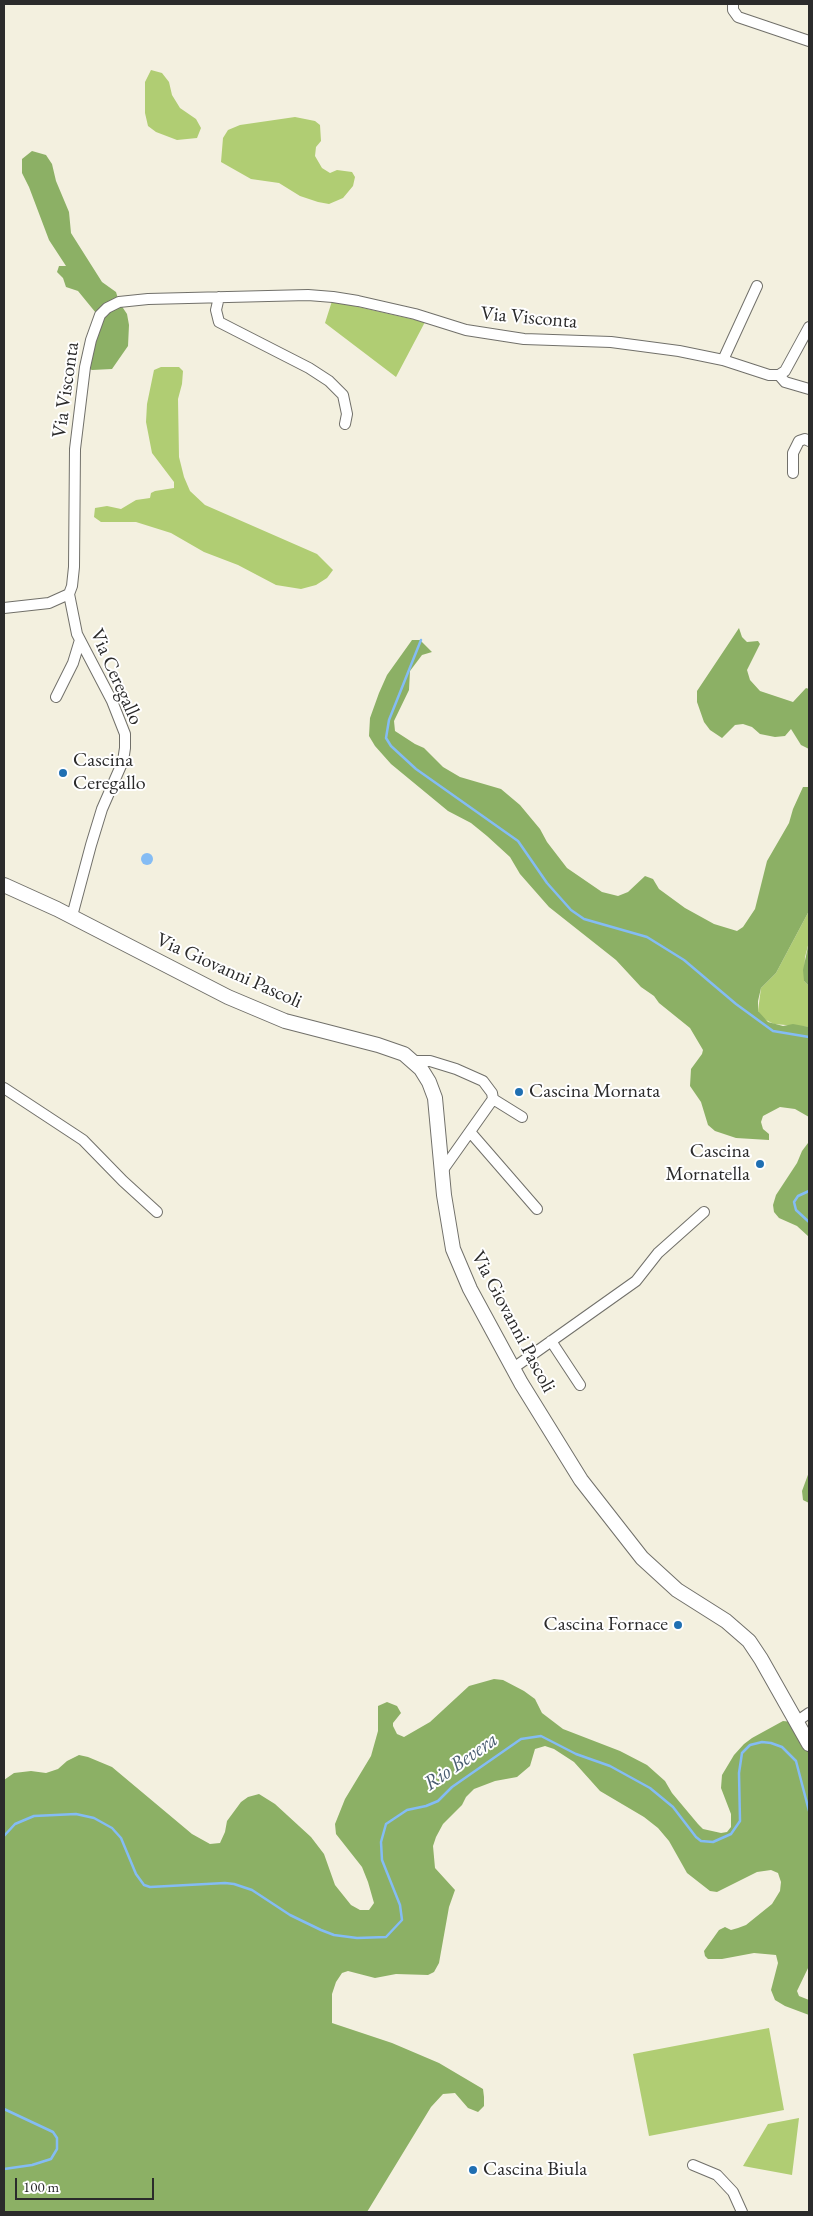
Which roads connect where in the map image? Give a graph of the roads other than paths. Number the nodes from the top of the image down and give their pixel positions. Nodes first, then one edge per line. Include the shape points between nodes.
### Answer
1 (733, 4) edge
2 (809, 41) edge
3 (757, 286) dead end
4 (219, 297) junction
5 (809, 327) edge
6 (723, 360) junction
7 (779, 375) junction
8 (809, 389) edge
9 (345, 424) dead end
10 (809, 442) edge
11 (793, 473) dead end
12 (69, 594) junction
13 (4, 608) edge
14 (80, 640) junction
15 (56, 697) dead end
16 (4, 885) edge
17 (72, 916) junction
18 (414, 1061) junction
19 (4, 1088) edge
20 (493, 1099) junction
21 (522, 1117) dead end
22 (471, 1132) junction
23 (442, 1172) junction
24 (537, 1209) dead end
25 (158, 1212) dead end
26 (704, 1212) dead end
27 (551, 1341) junction
28 (512, 1368) junction
29 (580, 1385) dead end
30 (809, 1713) edge
31 (796, 1722) junction
32 (809, 1744) edge
33 (693, 2165) dead end
34 (742, 2212) edge

1 - 2 street via 738,17
3 - 6 street
4 - 6 street, Via Visconta via 308,295 342,298 415,314 466,330 524,339 628,344
4 - 9 street via 216,310 219,322 309,368 343,395 347,414
4 - 12 street, Via Visconta via 119,302 100,315 85,367 75,449 74,566
5 - 7 street via 785,371
6 - 7 street, Via Visconta via 769,375
7 - 8 street, Via Visconta via 784,382
10 - 11 street via 799,441 793,453
12 - 13 street via 49,603
12 - 14 street, Via Ceregallo
14 - 15 street
14 - 17 street, Via Ceregallo via 112,701 125,734 125,748 123,761 102,809
16 - 17 street, Via Giovanni Pascoli
17 - 18 street, Via Giovanni Pascoli via 206,987 259,1010 293,1023 378,1045
18 - 20 street via 430,1061 476,1076 489,1087
18 - 23 street, Via Giovanni Pascoli via 426,1076 434,1098
19 - 25 street via 83,1140
20 - 21 street
20 - 22 street
22 - 23 street
22 - 24 street
23 - 28 street, Via Giovanni Pascoli via 455,1256
26 - 27 street via 663,1248 636,1280
27 - 28 street
27 - 29 street
28 - 31 street, Via Giovanni Pascoli via 581,1480 622,1535 667,1582 726,1621 749,1641
30 - 31 street
31 - 32 street, Via Giovanni Pascoli
33 - 34 street via 717,2175 733,2192

